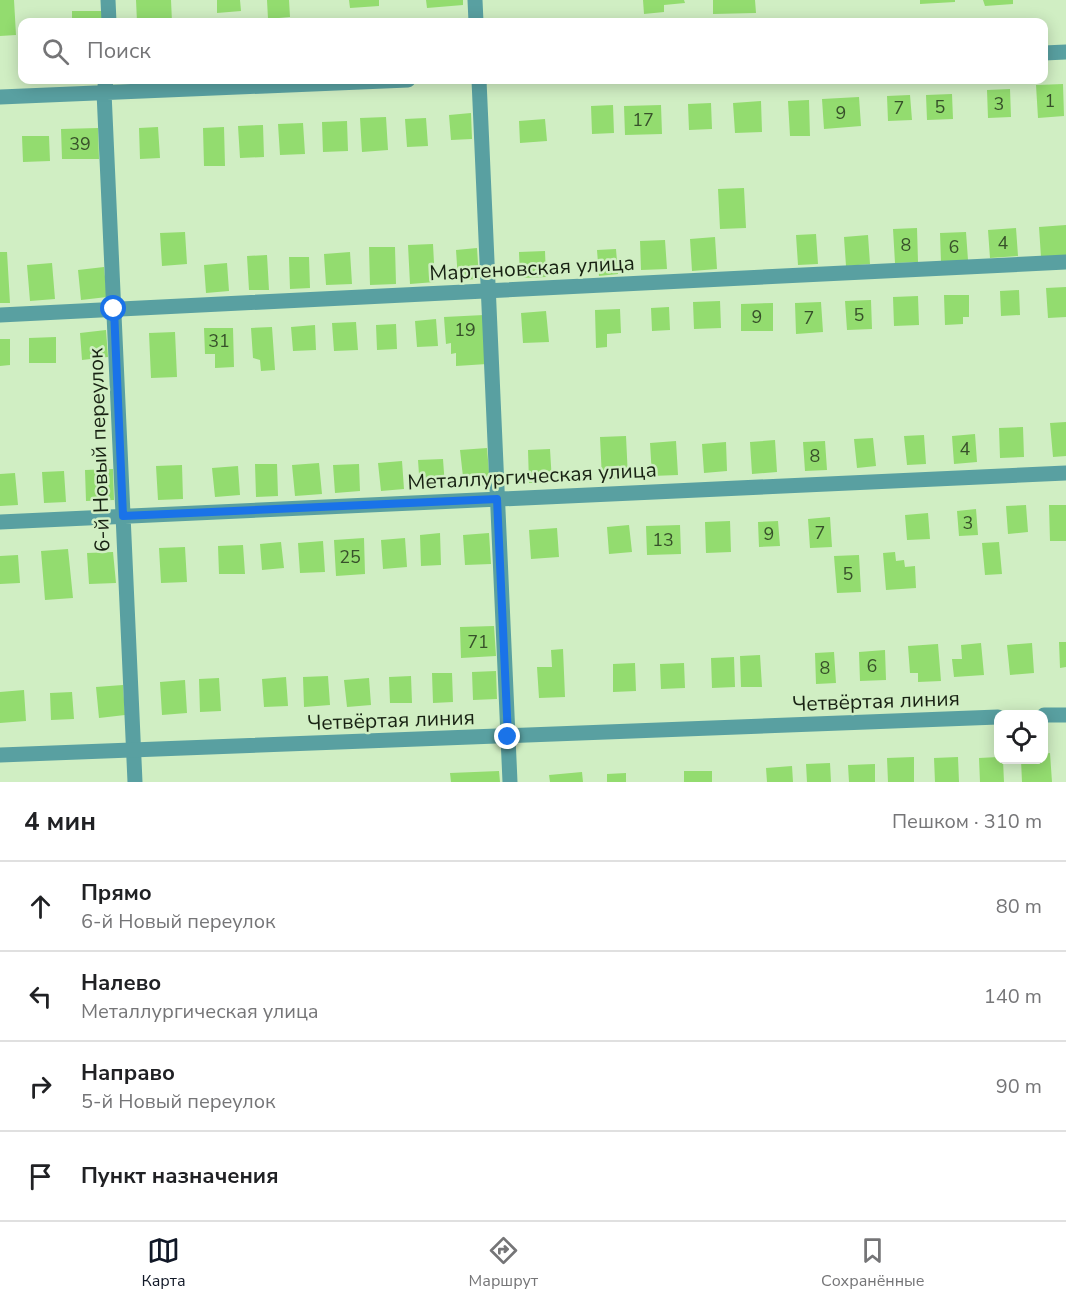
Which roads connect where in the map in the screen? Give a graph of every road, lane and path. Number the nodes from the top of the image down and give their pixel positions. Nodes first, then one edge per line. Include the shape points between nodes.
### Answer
1 (108, 0) edge
2 (475, 0) edge
3 (109, 18) edge
4 (476, 18) edge
5 (1066, 52) edge
6 (1048, 53) edge
7 (206, 84) edge
8 (478, 84) edge
9 (105, 86) edge
10 (0, 97) edge
11 (1066, 262) edge
12 (488, 291) junction
13 (114, 309) junction
14 (0, 315) edge
15 (1066, 473) edge
16 (497, 499) junction
17 (123, 516) junction
18 (0, 522) edge
19 (1066, 714) edge
20 (1048, 716) edge
21 (994, 717) edge
22 (508, 737) junction
23 (133, 749) junction
24 (0, 755) edge
25 (135, 782) edge
26 (510, 782) edge

1 - 3 street
2 - 4 street
5 - 6 street
7 - 9 street
8 - 12 street
9 - 10 street
9 - 13 street, 6-й Новый переулок
11 - 12 street, Мартеновская улица
12 - 13 street, Мартеновская улица
12 - 16 street
13 - 14 street, Мартеновская улица
13 - 17 street, 6-й Новый переулок
15 - 16 street, Металлургическая улица
16 - 17 street, Металлургическая улица
16 - 22 street
17 - 18 street, Металлургическая улица
17 - 23 street, 6-й Новый переулок
19 - 20 street
21 - 22 street, Четвёртая линия
22 - 23 street, Четвёртая линия
22 - 26 street
23 - 24 street, Четвёртая линия
23 - 25 street, 6-й Новый переулок

